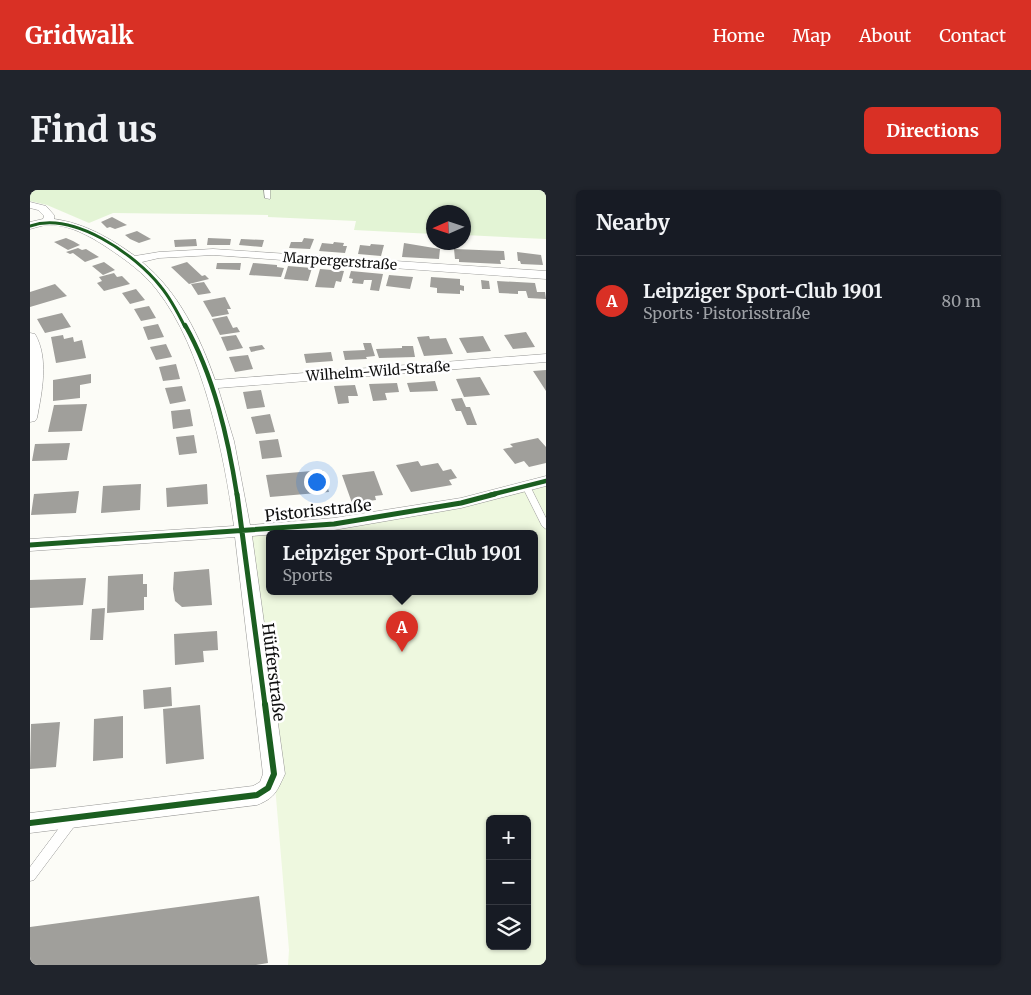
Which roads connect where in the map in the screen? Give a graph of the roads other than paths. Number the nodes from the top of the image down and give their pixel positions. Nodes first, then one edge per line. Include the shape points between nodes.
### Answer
1 (267, 190) edge
2 (268, 198) dead end
3 (30, 205) edge
4 (48, 222) junction
5 (30, 226) edge
6 (134, 260) junction
7 (546, 275) edge
8 (30, 337) edge
9 (546, 358) edge
10 (210, 385) junction
11 (30, 418) edge
12 (546, 482) edge
13 (526, 486) junction
14 (546, 526) edge
15 (243, 530) junction
16 (30, 545) edge
17 (74, 818) junction
18 (30, 823) edge
19 (30, 876) edge

1 - 2 lane
3 - 4 street via 42,208 49,215
4 - 5 street
4 - 6 street, Hüfferstraße via 84,229
6 - 7 street, Marpergerstraße via 158,255 213,252
6 - 10 street, Hüfferstraße via 166,294 185,324
8 - 11 street via 37,370
9 - 10 street, Wilhelm-Wild-Straße via 440,368 289,376
10 - 15 street, Hüfferstraße via 228,449
12 - 13 street, Pistorisstraße
13 - 14 lane
13 - 15 street, Pistorisstraße via 461,503 334,524
15 - 16 street, Pistorisstraße
15 - 17 street, Hüfferstraße via 274,774 268,788 257,795
17 - 18 street, Hüfferstraße
17 - 19 lane

